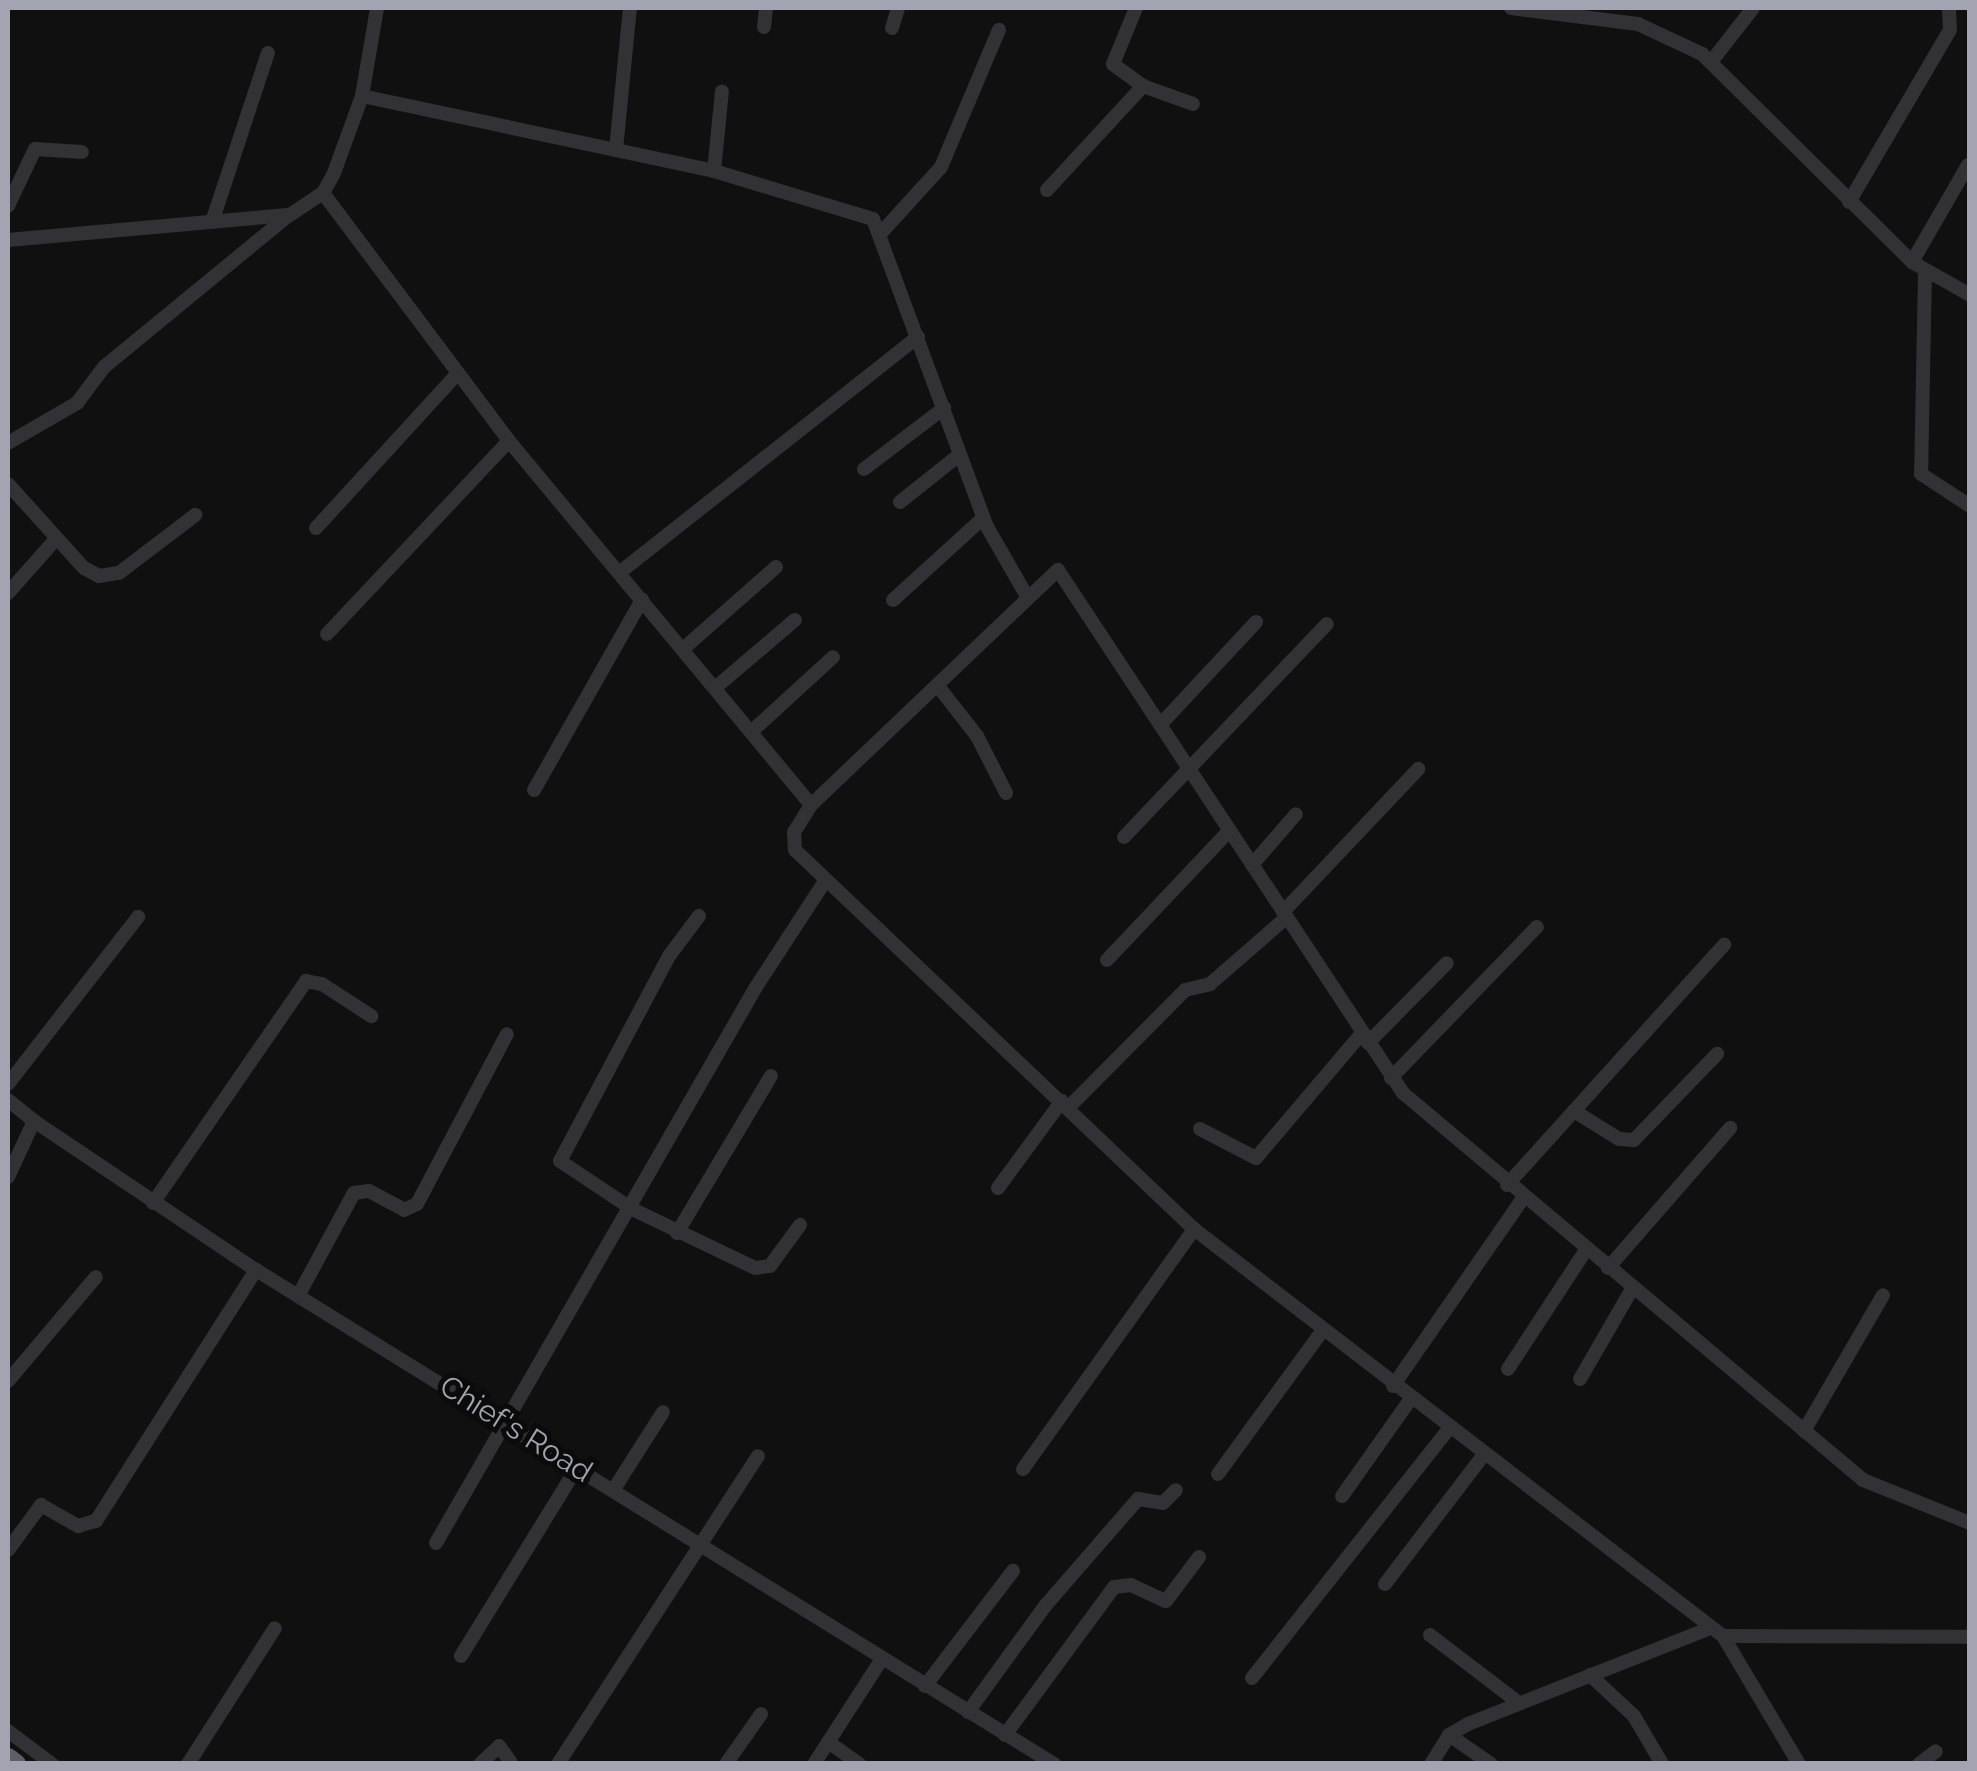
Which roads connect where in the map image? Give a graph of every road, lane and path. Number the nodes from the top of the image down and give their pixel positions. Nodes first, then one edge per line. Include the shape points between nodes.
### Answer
1 (377, 8) edge
2 (630, 8) edge
3 (766, 8) edge
4 (898, 8) edge
5 (1136, 8) edge
6 (1511, 8) edge
7 (1752, 8) edge
8 (1949, 8) edge
9 (1569, 11) edge
10 (764, 26) dead end
11 (892, 28) dead end
12 (1000, 30) dead end
13 (268, 53) dead end
14 (1711, 62) junction
15 (1143, 86) junction
16 (722, 91) dead end
17 (362, 96) junction
18 (1193, 104) dead end
19 (616, 150) junction
20 (82, 152) dead end
21 (1968, 164) edge
22 (714, 171) junction
23 (1047, 190) dead end
24 (323, 193) junction
25 (1849, 202) junction
26 (8, 206) edge
27 (290, 215) junction
28 (212, 222) junction
29 (880, 233) junction
30 (8, 240) edge
31 (1912, 262) junction
32 (1925, 272) junction
33 (1970, 296) edge
34 (918, 337) junction
35 (456, 375) junction
36 (944, 408) junction
37 (509, 441) junction
38 (8, 442) edge
39 (959, 455) junction
40 (864, 469) dead end
41 (8, 484) edge
42 (900, 502) dead end
43 (1970, 506) edge
44 (195, 515) dead end
45 (983, 518) junction
46 (316, 528) dead end
47 (56, 539) junction
48 (776, 568) dead end
49 (620, 572) junction
50 (8, 593) edge
51 (1028, 598) junction
52 (642, 600) junction
53 (893, 600) dead end
54 (794, 620) dead end
55 (1256, 622) dead end
56 (1328, 624) dead end
57 (327, 634) dead end
58 (682, 649) junction
59 (834, 658) dead end
60 (937, 685) junction
61 (714, 688) junction
62 (1160, 725) junction
63 (751, 732) junction
64 (1418, 768) dead end
65 (1191, 772) junction
66 (534, 790) dead end
67 (1006, 793) dead end
68 (811, 805) junction
69 (1296, 814) dead end
70 (1229, 831) junction
71 (1124, 838) dead end
72 (1252, 865) junction
73 (825, 881) junction
74 (1284, 915) junction
75 (699, 916) dead end
76 (138, 917) dead end
77 (1537, 927) dead end
78 (1724, 945) dead end
79 (1107, 960) dead end
80 (1447, 963) dead end
81 (372, 1016) dead end
82 (506, 1034) dead end
83 (1365, 1038) junction
84 (1717, 1054) dead end
85 (771, 1076) dead end
86 (1392, 1078) junction
87 (8, 1084) edge
88 (8, 1100) edge
89 (1066, 1104) junction
90 (1574, 1111) junction
91 (34, 1121) junction
92 (1200, 1128) dead end
93 (1730, 1128) dead end
94 (8, 1177) edge
95 (1507, 1184) junction
96 (998, 1188) dead end
97 (1523, 1198) junction
98 (153, 1203) junction
99 (632, 1210) junction
100 (800, 1225) dead end
101 (1194, 1229) junction
102 (677, 1233) junction
103 (1586, 1250) junction
104 (1608, 1268) junction
105 (256, 1270) junction
106 (96, 1277) dead end
107 (1632, 1289) junction
108 (1883, 1295) dead end
109 (298, 1296) junction
110 (1325, 1333) junction
111 (1508, 1369) dead end
112 (1580, 1379) dead end
113 (8, 1381) edge
114 (1392, 1386) junction
115 (1410, 1400) junction
116 (663, 1412) dead end
117 (507, 1424) junction
118 (1448, 1430) junction
119 (1804, 1431) junction
120 (1248, 1445) dead end
121 (758, 1456) dead end
122 (1482, 1456) junction
123 (578, 1466) junction
124 (1023, 1468) dead end
125 (1218, 1474) dead end
126 (614, 1489) junction
127 (1176, 1490) dead end
128 (1342, 1496) dead end
129 (1970, 1524) edge
130 (436, 1543) dead end
131 (701, 1546) junction
132 (8, 1550) edge
133 (1199, 1557) dead end
134 (1013, 1571) dead end
135 (1386, 1584) dead end
136 (276, 1628) dead end
137 (1708, 1628) junction
138 (1430, 1635) dead end
139 (1723, 1636) junction
140 (1970, 1637) edge
141 (461, 1656) dead end
142 (882, 1660) junction
143 (1590, 1675) junction
144 (1252, 1678) dead end
145 (925, 1686) junction
146 (1519, 1703) junction
147 (968, 1712) junction
148 (761, 1714) dead end
149 (8, 1731) edge
150 (1449, 1734) junction
151 (1005, 1735) junction
152 (828, 1742) junction
153 (32, 1748) junction
154 (1936, 1751) dead end
155 (8, 1758) edge
156 (510, 1762) edge
157 (17, 1764) edge
158 (52, 1764) edge
159 (188, 1764) edge
160 (480, 1764) edge
161 (558, 1764) edge
162 (726, 1764) edge
163 (814, 1764) edge
164 (860, 1764) edge
165 (1054, 1764) edge
166 (1431, 1764) edge
167 (1491, 1764) edge
168 (1662, 1764) edge
169 (1799, 1764) edge
170 (1919, 1764) edge

1 - 17 street
2 - 19 street
3 - 10 street
4 - 11 street
5 - 15 street via 1113,64
6 - 9 street
7 - 14 street
8 - 25 street via 1950,30
9 - 14 street via 1638,24
12 - 29 street via 941,166
13 - 28 street
14 - 25 street
15 - 18 street
15 - 23 street
16 - 22 street
17 - 19 street
17 - 24 street
19 - 22 street
20 - 26 street via 34,149
21 - 31 street
22 - 29 street via 862,211
24 - 27 street
24 - 35 street
25 - 31 street
27 - 28 street
27 - 38 street via 104,367 78,402
28 - 30 street
29 - 34 street
31 - 32 street
32 - 33 street
32 - 43 street via 1921,474
34 - 36 street
34 - 49 street
35 - 37 street
35 - 46 street
36 - 39 street
36 - 40 street
37 - 49 street
37 - 57 street
39 - 42 street
39 - 45 street
41 - 47 street
44 - 47 street via 109,576 90,572
45 - 51 street
45 - 53 street
47 - 50 street
48 - 58 street
49 - 52 street
51 - 60 street
51 - 62 street via 1058,570
52 - 58 street
52 - 66 street
54 - 61 street
55 - 62 street
56 - 65 street
58 - 61 street
59 - 63 street
60 - 67 street via 977,736
60 - 68 street
61 - 63 street
62 - 65 street
63 - 68 street
64 - 74 street
65 - 70 street
65 - 71 street
68 - 73 street via 793,842
69 - 72 street
70 - 72 street
70 - 79 street
72 - 74 street
73 - 89 street
73 - 99 street via 748,1000
74 - 83 street
74 - 89 street via 1210,984 1185,990
75 - 99 street via 669,956 560,1155 563,1166
76 - 87 street
77 - 86 street
78 - 90 street
80 - 83 street
81 - 98 street via 322,984 306,982
82 - 109 street via 417,1204 404,1210 369,1191 354,1193
83 - 86 street
83 - 92 street via 1256,1158
84 - 90 street via 1634,1140 1619,1139
85 - 102 street
86 - 95 street via 1418,1109
88 - 91 street, Chief's Road
89 - 96 street
89 - 101 street
90 - 95 street
91 - 94 street
91 - 98 street, Chief's Road
93 - 104 street
95 - 97 street
97 - 103 street
97 - 114 street
98 - 105 street, Chief's Road
99 - 102 street
99 - 117 street
100 - 102 street via 764,1268
101 - 110 street
101 - 124 street
103 - 104 street
103 - 111 street
104 - 107 street
105 - 109 street, Chief's Road
105 - 132 street via 96,1521 78,1526 41,1505
106 - 113 street
107 - 112 street
107 - 119 street
108 - 119 street
109 - 117 street, Chief's Road
110 - 114 street
110 - 120 street
110 - 125 street
114 - 115 street
115 - 118 street
115 - 128 street
116 - 126 street
117 - 123 street, Chief's Road
117 - 130 street
118 - 122 street
118 - 144 street
119 - 129 street via 1863,1480
121 - 131 street
122 - 135 street
122 - 137 street
123 - 126 street, Chief's Road
123 - 141 street
126 - 131 street, Chief's Road
127 - 147 street via 1163,1503 1138,1498
131 - 142 street, Chief's Road
131 - 161 street
133 - 151 street via 1166,1601 1131,1584 1114,1588
134 - 145 street
136 - 159 street
137 - 139 street
137 - 143 street
138 - 146 street
139 - 140 street
139 - 169 street
142 - 145 street, Chief's Road
142 - 152 street
143 - 146 street
143 - 168 street via 1634,1716
145 - 147 street, Chief's Road
146 - 150 street
147 - 151 street, Chief's Road
148 - 162 street
149 - 153 street
150 - 166 street
150 - 167 street
151 - 165 street, Chief's Road
152 - 163 street
152 - 164 street
153 - 157 street
153 - 158 street
154 - 170 street
155 - 157 highway
156 - 160 street via 498,1746

